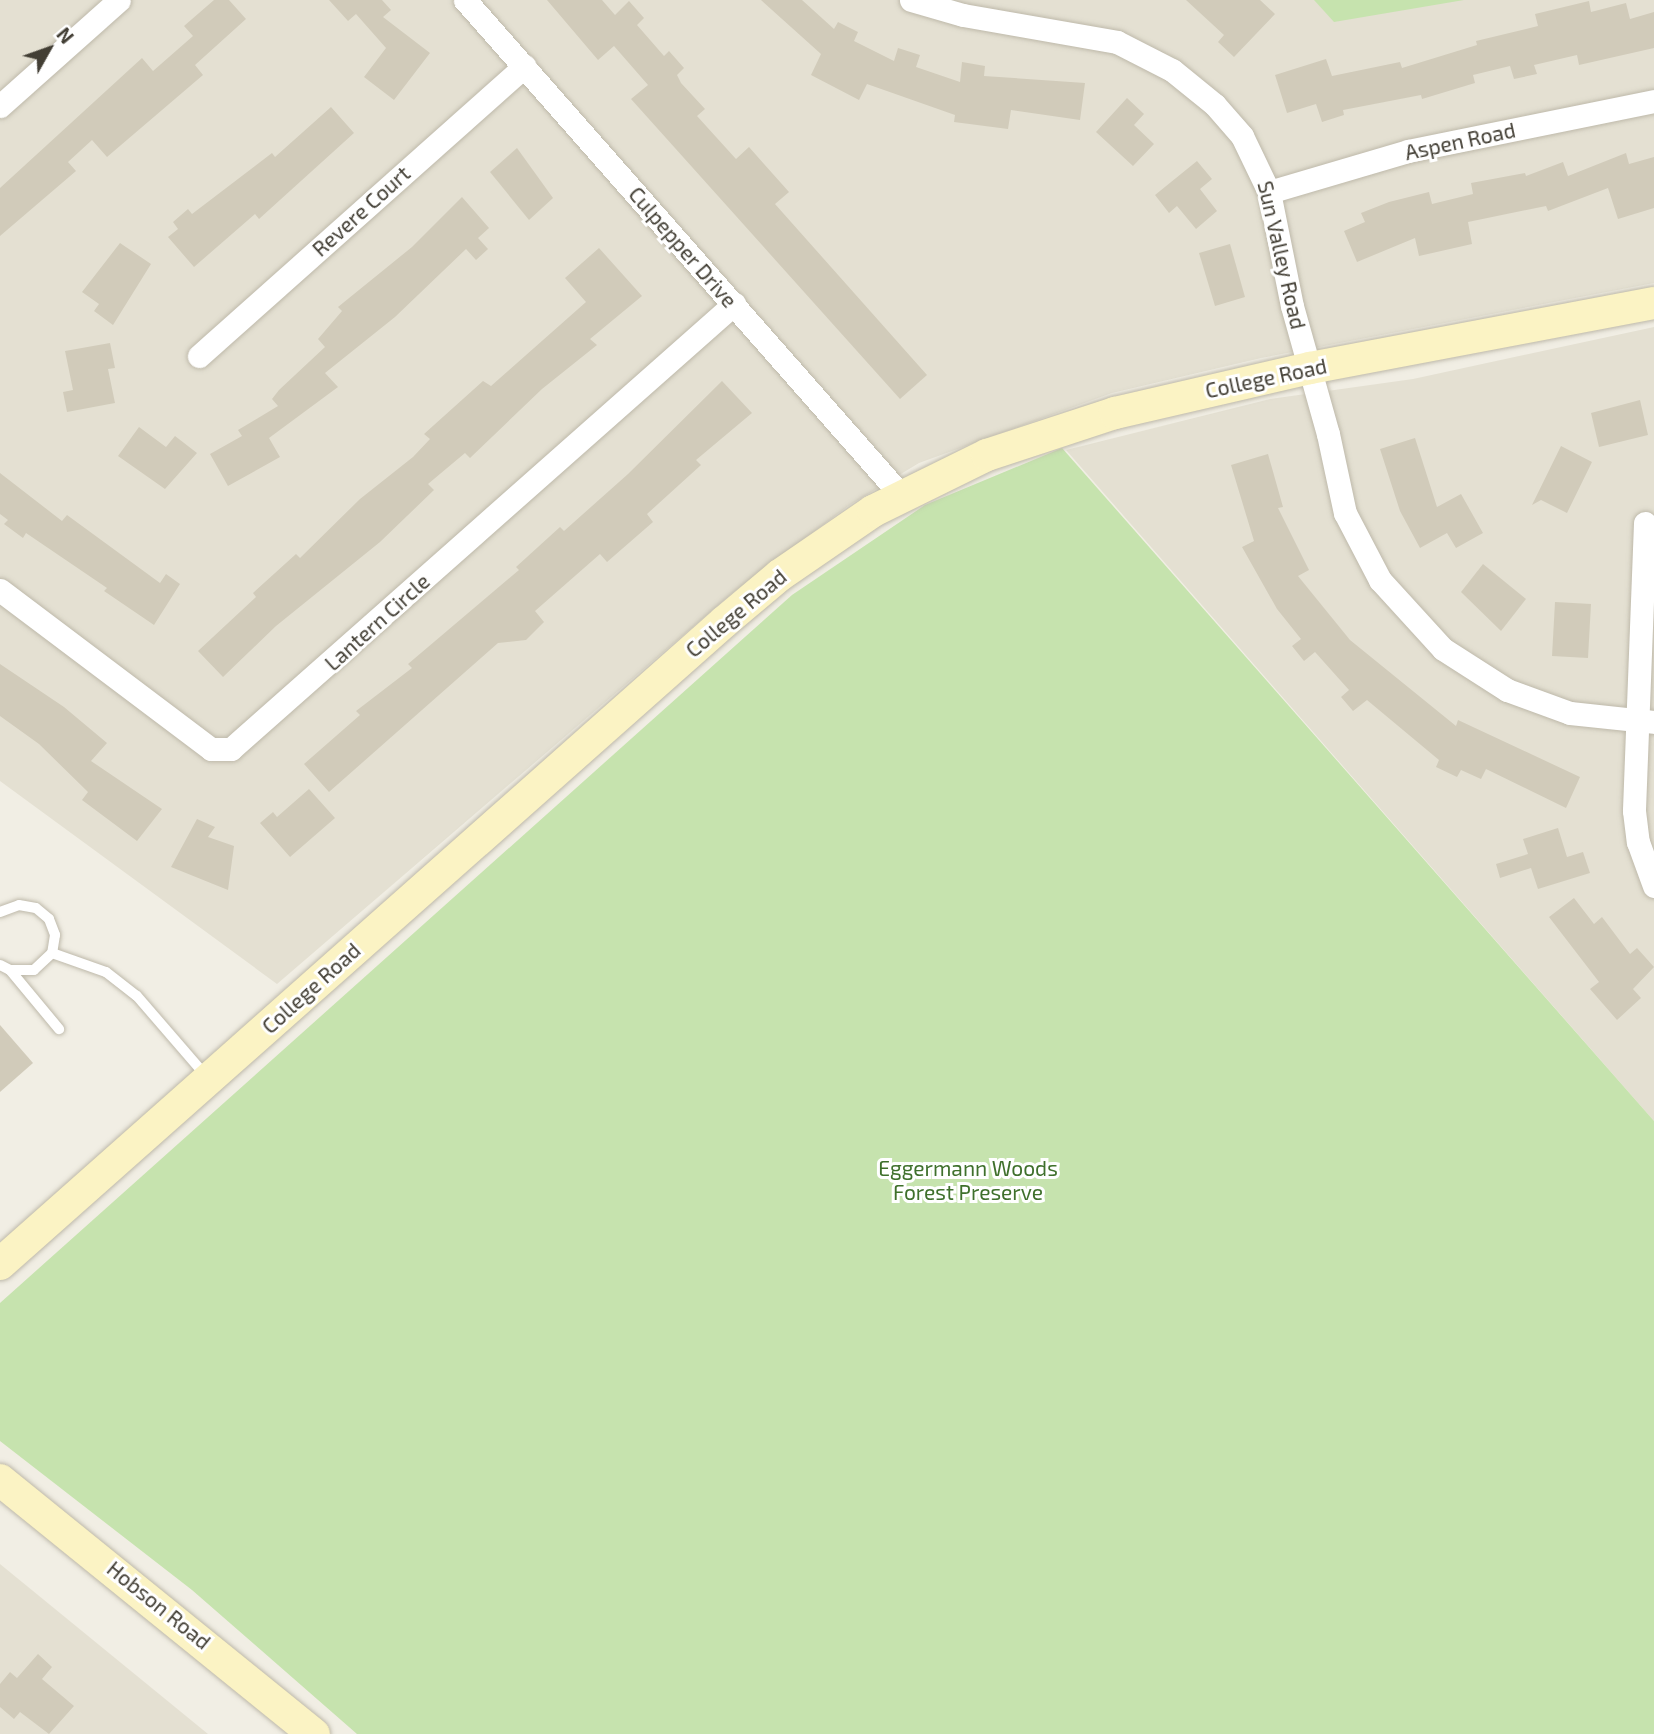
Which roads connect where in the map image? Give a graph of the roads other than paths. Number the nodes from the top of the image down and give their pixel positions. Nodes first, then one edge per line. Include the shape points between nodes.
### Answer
1 (119, 0) edge
2 (465, 0) edge
3 (911, 0) edge
4 (524, 66) junction
5 (1654, 101) edge
6 (0, 106) edge
7 (1269, 192) junction
8 (1654, 303) edge
9 (734, 304) junction
10 (199, 356) dead end
11 (1310, 368) junction
12 (901, 495) junction
13 (1645, 523) dead end
14 (0, 590) edge
15 (1645, 722) edge
16 (1654, 886) edge
17 (1, 910) edge
18 (52, 953) junction
19 (5, 967) edge
20 (59, 1029) dead end
21 (209, 1079) junction
22 (0, 1264) edge
23 (0, 1480) edge
24 (314, 1734) edge

1 - 6 street
2 - 4 street, Culpepper Drive
3 - 7 street, Sun Valley Road via 963,15 1099,36 1154,59 1191,84 1228,119 1252,151
4 - 9 street, Culpepper Drive
4 - 10 street, Revere Court
5 - 7 street, Aspen Road via 1408,151
7 - 11 street, Sun Valley Road
8 - 11 main road, College Road
9 - 12 street, Culpepper Drive
9 - 14 street, Lantern Circle via 230,749 211,749
11 - 12 main road, College Road via 1063,428 987,455
11 - 15 street, Sun Valley Road via 1353,535 1380,580 1423,632 1466,666 1507,690 1570,713
12 - 21 main road, College Road via 814,550 724,622
13 - 15 street
15 - 16 street via 1634,811
17 - 18 lane via 27,905 43,913 55,935
18 - 19 lane via 34,970
18 - 21 lane via 106,972 137,996
19 - 20 lane
21 - 22 main road, College Road
23 - 24 main road, Hobson Road

